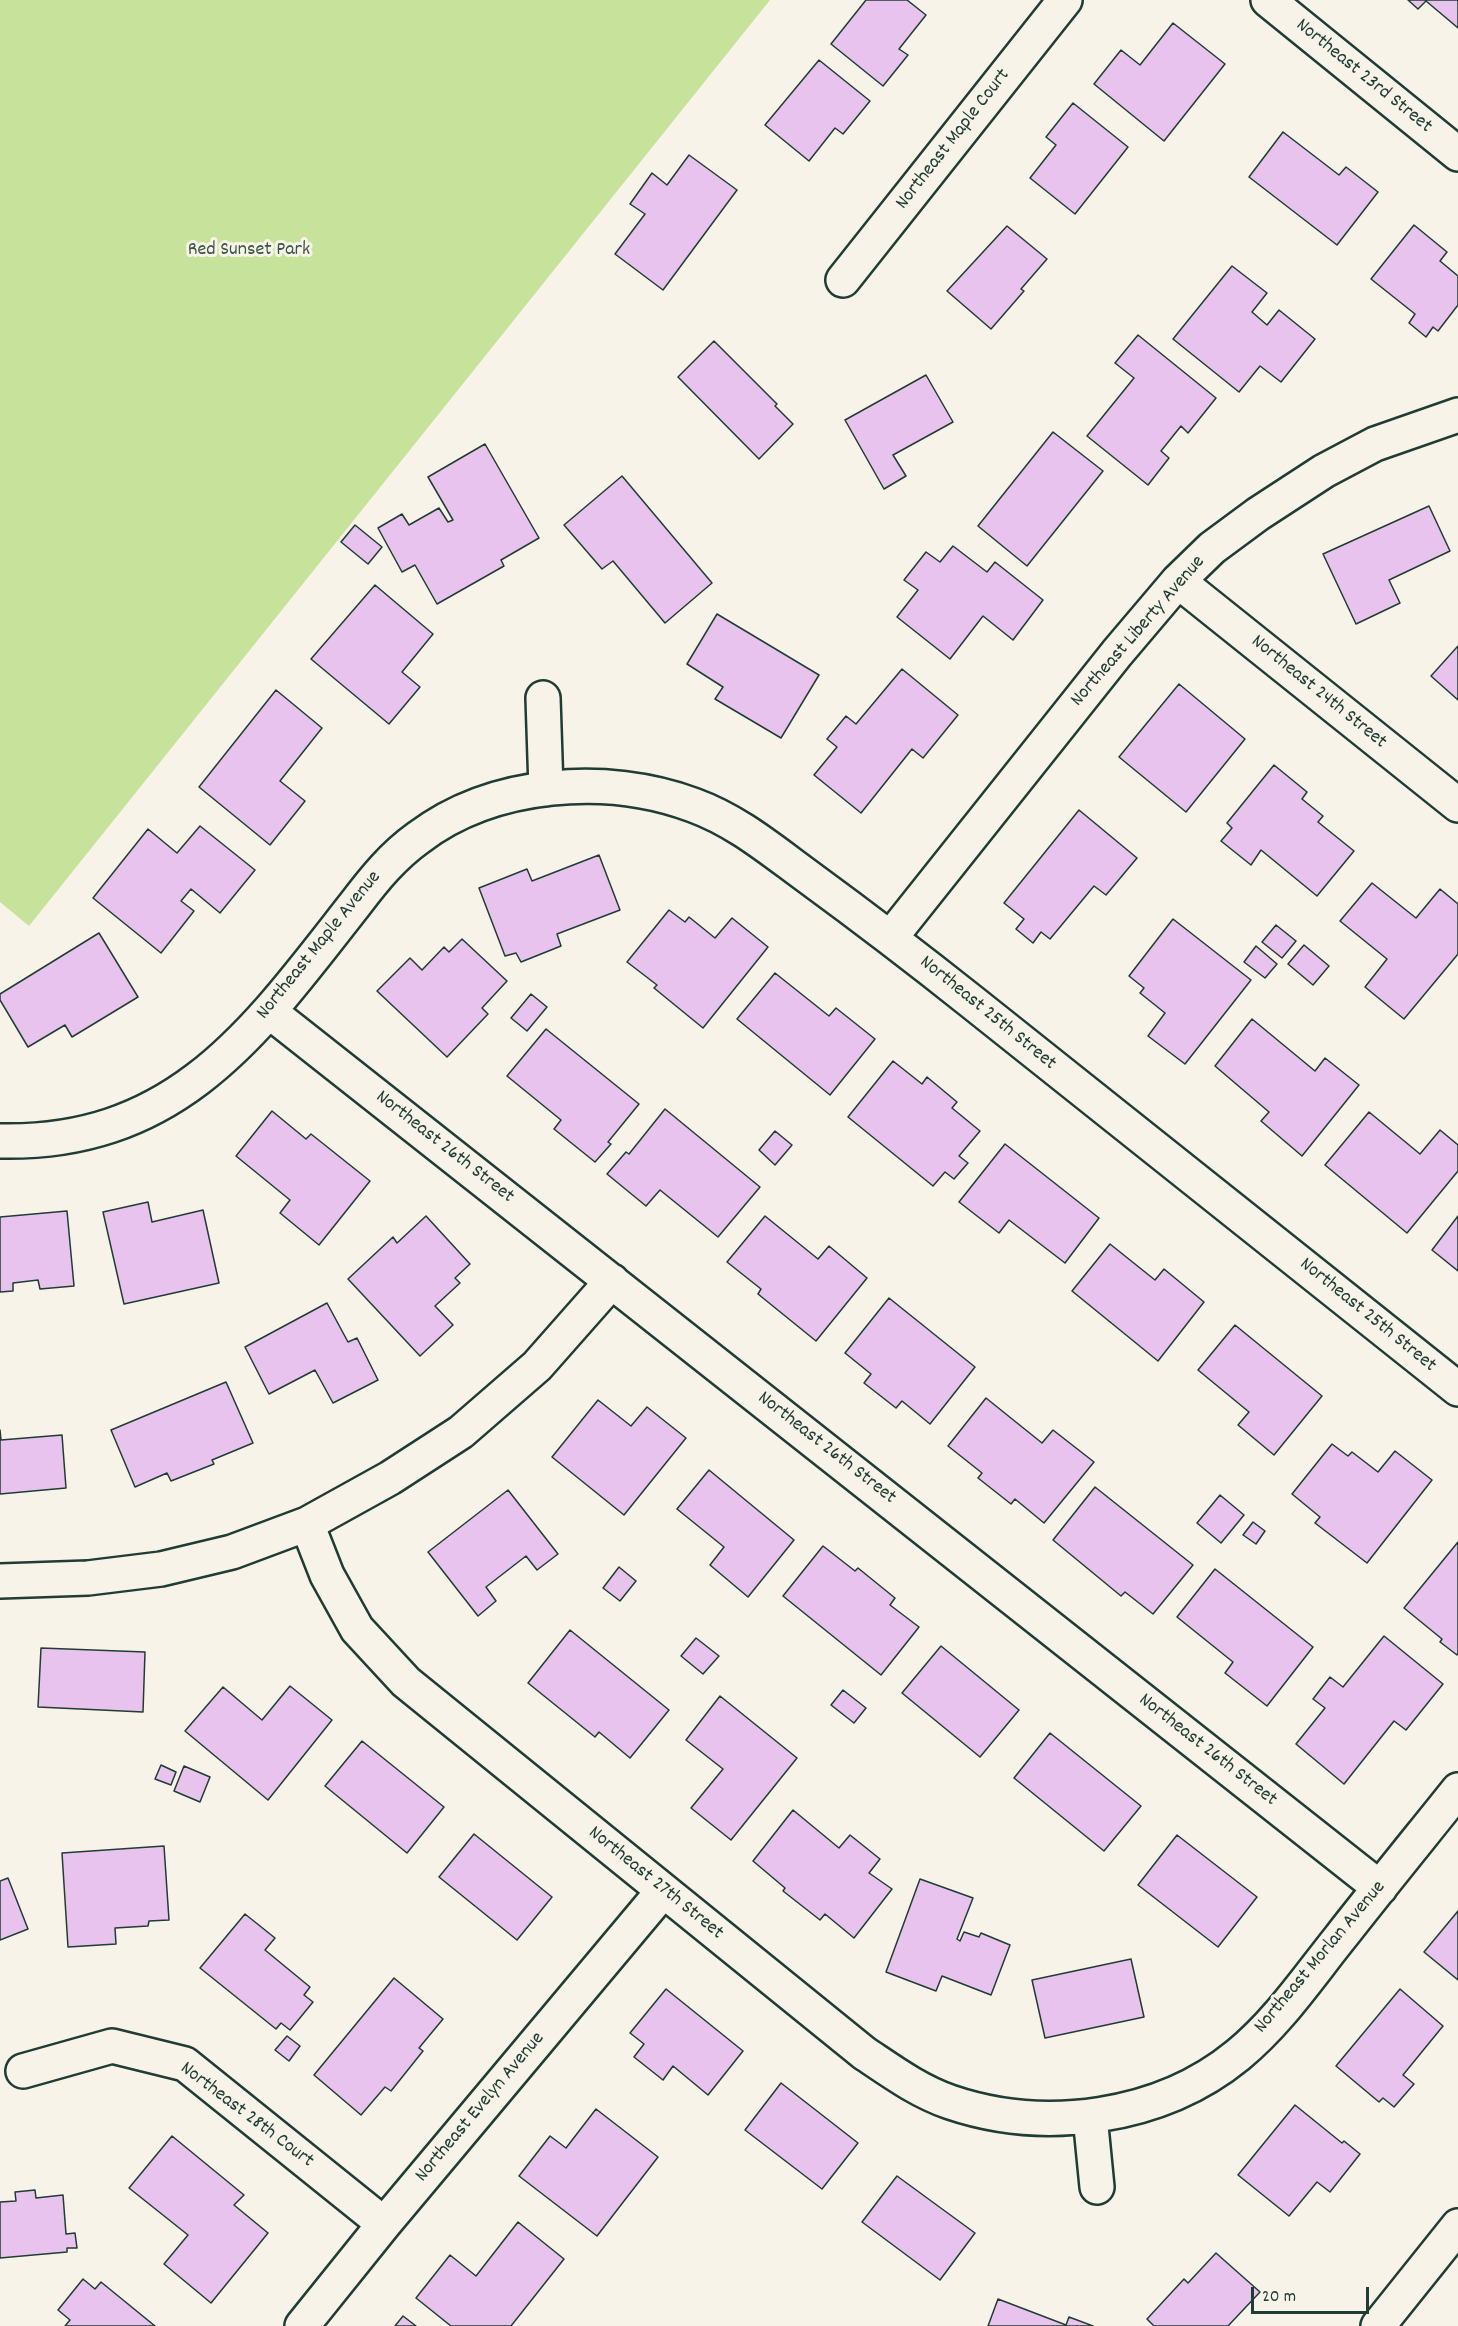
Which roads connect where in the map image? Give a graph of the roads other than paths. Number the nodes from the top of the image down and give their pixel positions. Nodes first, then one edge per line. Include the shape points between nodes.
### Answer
1 (1065, 0) edge
2 (1268, 0) edge
3 (1458, 154) edge
4 (843, 280) dead end
5 (1458, 415) edge
6 (1178, 581) junction
7 (543, 698) dead end
8 (546, 789) junction
9 (1458, 805) edge
10 (891, 937) junction
11 (270, 1012) junction
12 (0, 1141) edge
13 (612, 1281) junction
14 (1458, 1389) edge
15 (307, 1524) junction
16 (0, 1581) edge
17 (1458, 1790) edge
18 (1380, 1888) junction
19 (663, 1891) junction
20 (22, 2071) dead end
21 (1090, 2116) junction
22 (1097, 2187) dead end
23 (384, 2224) junction
24 (1458, 2226) edge
25 (302, 2326) edge
26 (1378, 2326) edge

1 - 4 street, Northeast Maple Court
2 - 3 street, Northeast 23rd Street
5 - 6 street, Northeast Liberty Avenue via 1375,444 1324,471 1212,548
6 - 9 street, Northeast 24th Street
6 - 10 street, Northeast Liberty Avenue
7 - 8 street
8 - 10 street, Northeast 25th Street via 636,790 692,804 735,823
8 - 11 street, Northeast Maple Avenue via 502,797 459,813 420,836 385,866
10 - 14 street, Northeast 25th Street
11 - 12 street, Northeast Maple Avenue via 206,1075 167,1101 124,1122 79,1135 32,1142
11 - 13 street, Northeast 26th Street
13 - 15 street via 537,1366 461,1432 390,1478
13 - 18 street, Northeast 26th Street
15 - 16 street via 232,1552 161,1569 88,1578
15 - 19 street, Northeast 27th Street via 327,1575 357,1629 406,1682
17 - 18 street, Northeast Morlan Avenue
18 - 21 street, Northeast Morlan Avenue via 1277,2018 1238,2055 1202,2080 1158,2100
19 - 21 street, Northeast 27th Street via 864,2053 904,2080 949,2102 996,2114 1045,2119
19 - 23 street, Northeast Evelyn Avenue
20 - 23 street, Northeast 28th Court via 112,2046 184,2064
21 - 22 street
23 - 25 street, Northeast Evelyn Avenue
24 - 26 street

